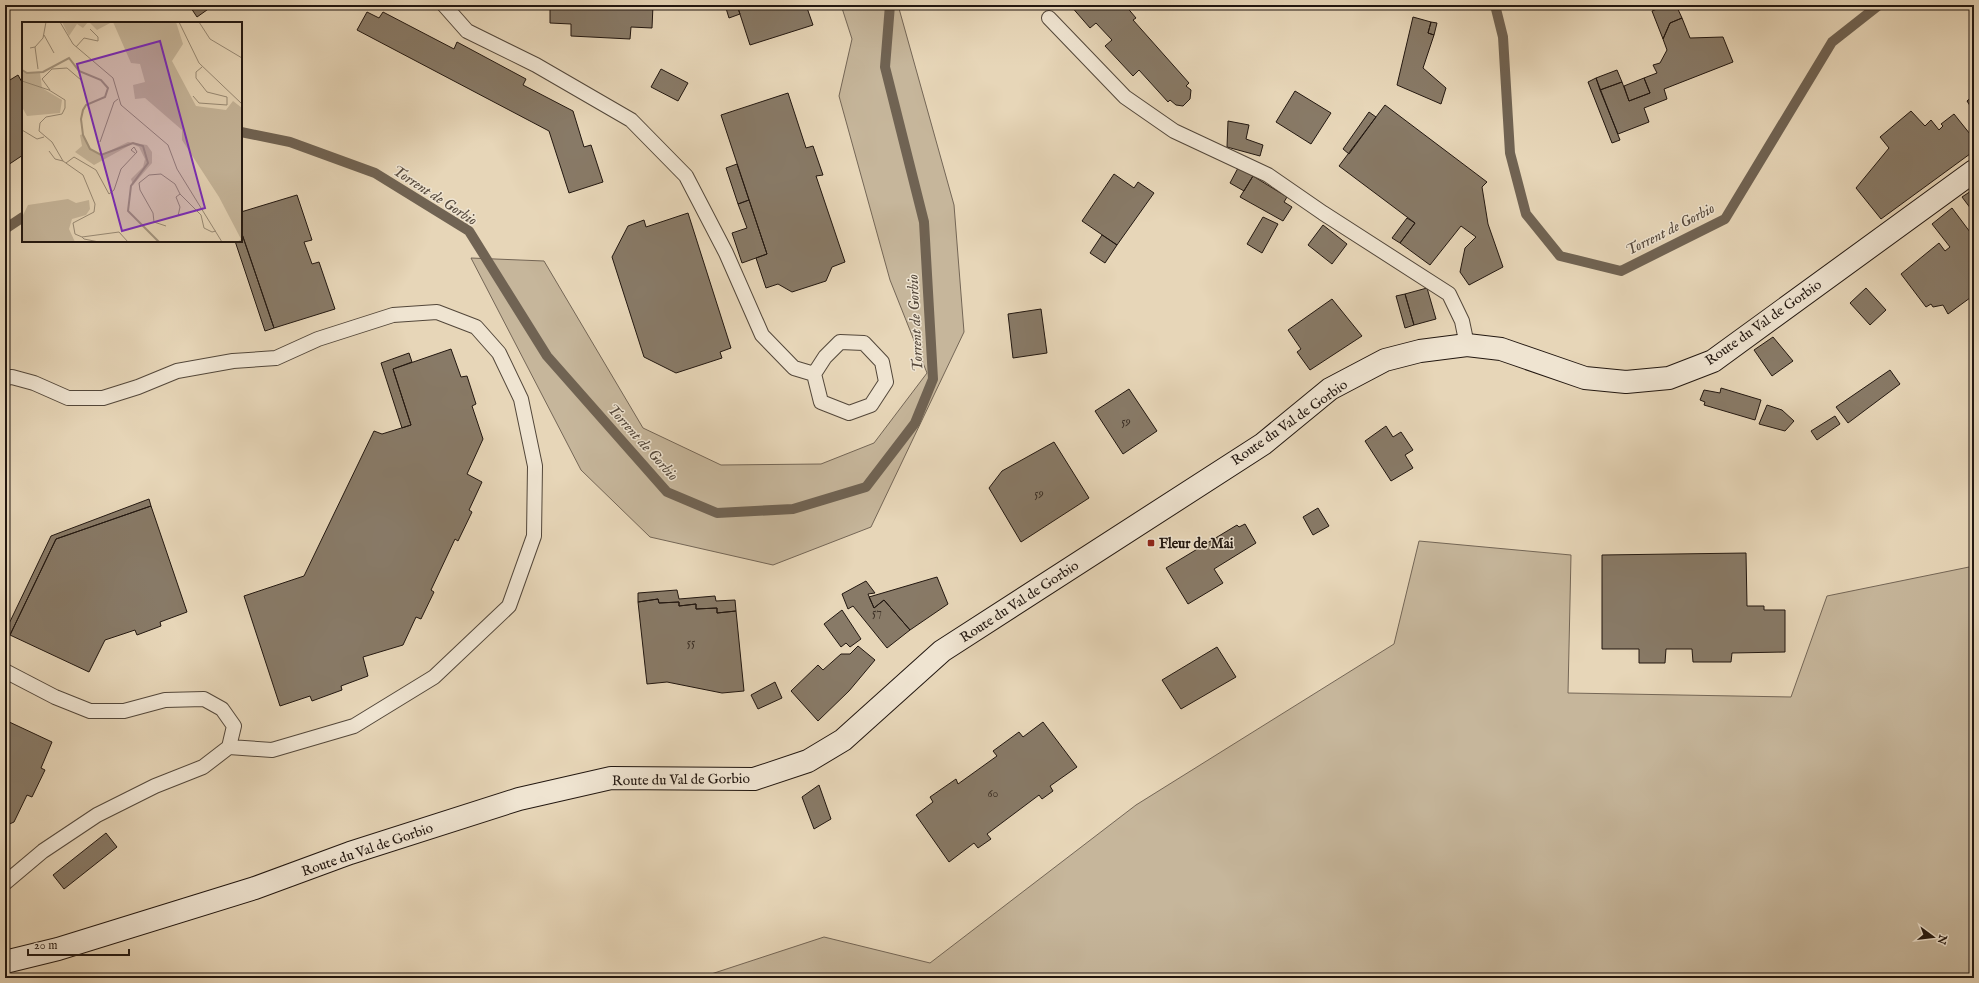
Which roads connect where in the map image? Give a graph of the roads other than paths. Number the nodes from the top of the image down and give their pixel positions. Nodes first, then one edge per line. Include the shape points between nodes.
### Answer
1 (444, 5) edge
2 (1049, 18) dead end
3 (1974, 171) edge
4 (1467, 345) junction
5 (814, 374) junction
6 (5, 378) edge
7 (5, 670) edge
8 (229, 747) junction
9 (5, 883) edge
10 (5, 962) edge

1 - 5 lane via 467,30 536,64 631,120 686,176 726,253 762,335 794,368
2 - 4 lane via 1125,97 1174,131 1268,175 1449,294 1462,321
3 - 4 street, Route du Val de Gorbio via 1713,361 1669,378 1626,382 1585,378 1501,349
4 - 10 street, Route du Val de Gorbio via 1420,351 1385,360 1330,389 1263,444 942,651 843,740 808,761 754,779 611,778 519,799 350,853 255,888 58,949
5 - 5 lane via 821,402 849,413 871,405 886,382 882,362 864,343 840,342 825,357
6 - 8 lane via 12,377 34,383 68,398 103,398 177,370 233,361 276,358 318,339 393,315 437,312 476,327 499,353 521,399 535,466 534,536 509,606 434,678 354,726 272,750
7 - 8 lane via 55,697 90,711 124,711 165,700 204,699 222,709 234,726
8 - 9 lane via 203,767 155,786 97,815 43,851

